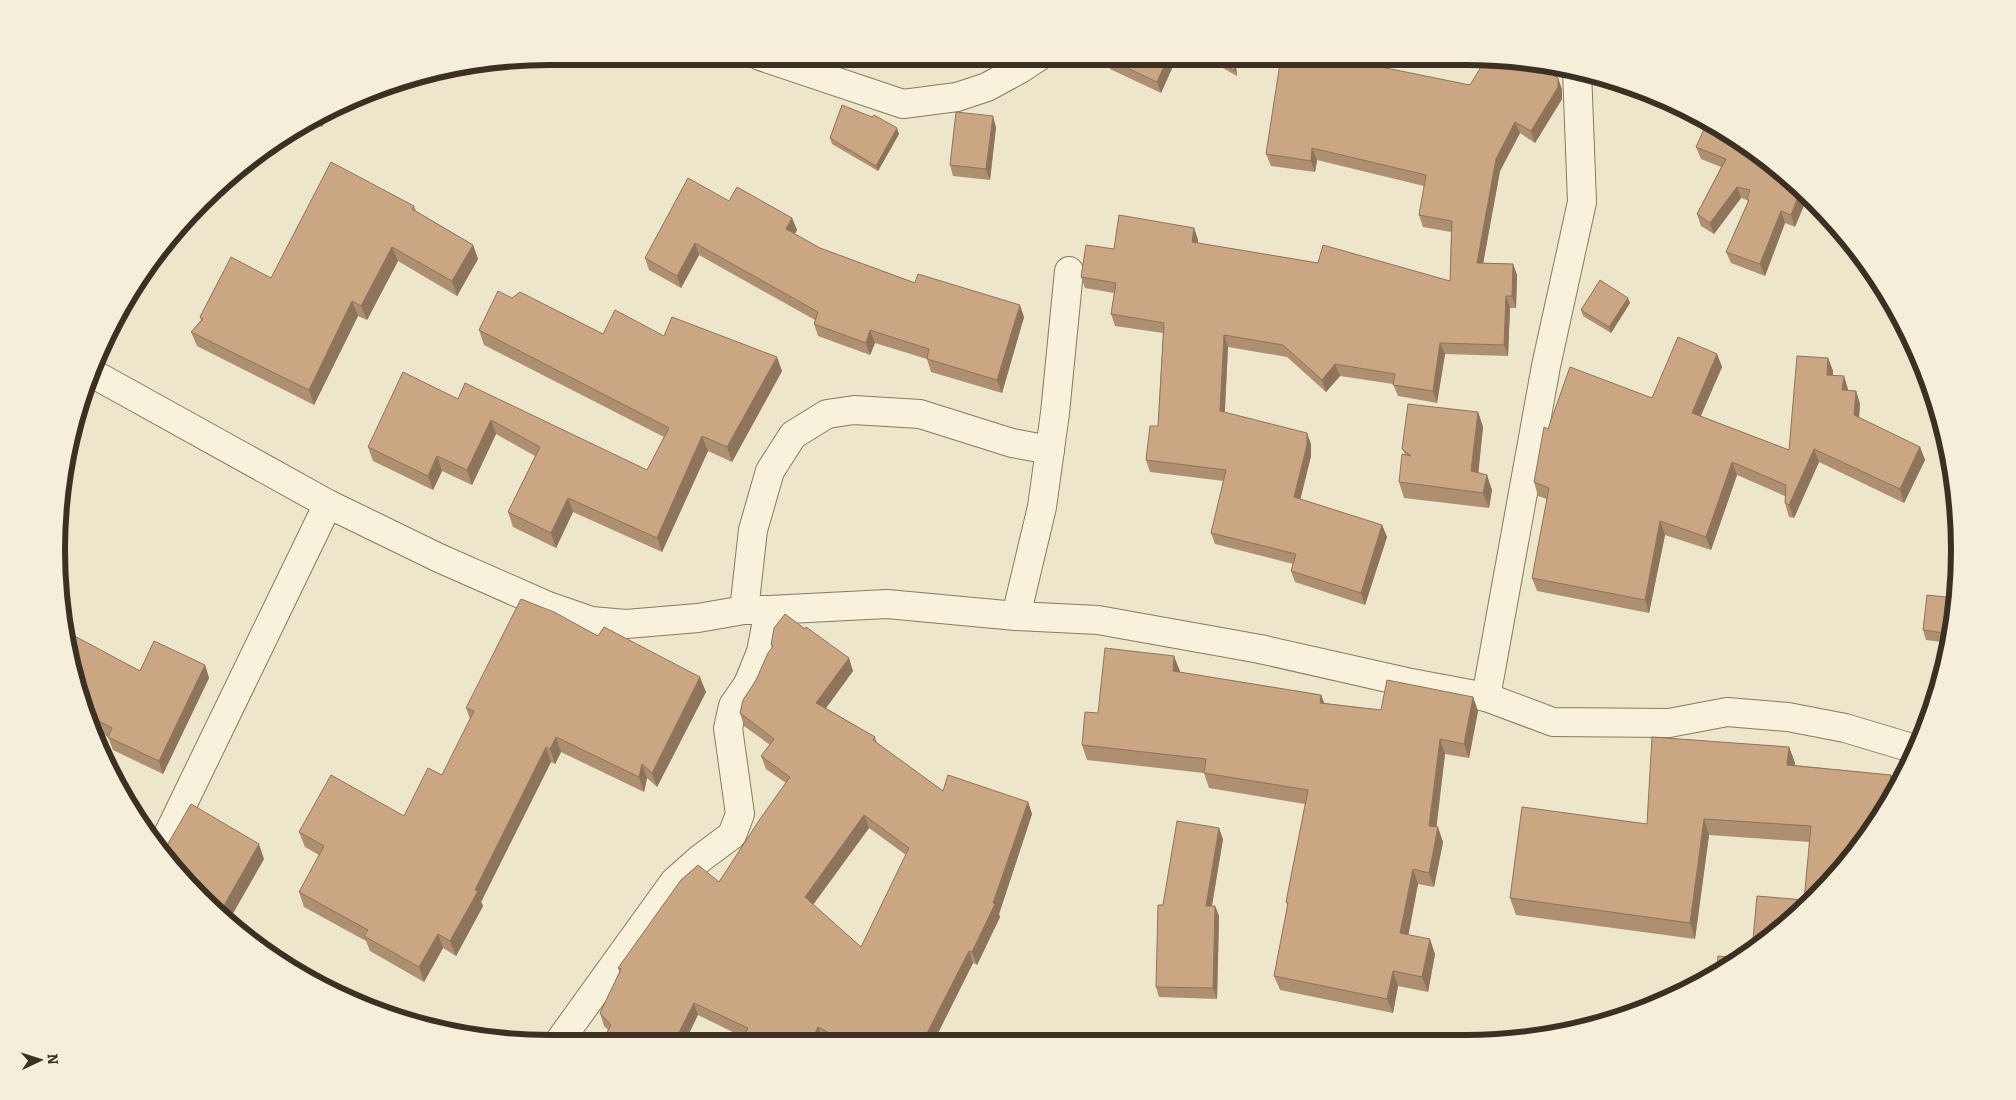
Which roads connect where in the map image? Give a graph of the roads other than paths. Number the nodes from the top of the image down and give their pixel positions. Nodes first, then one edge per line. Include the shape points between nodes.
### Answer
1 (787, 65) edge
2 (1026, 65) edge
3 (1577, 78) edge
4 (1069, 271) dead end
5 (98, 376) edge
6 (1050, 450) junction
7 (328, 504) junction
8 (756, 610) junction
9 (1016, 616) junction
10 (1486, 697) junction
11 (1909, 747) edge
12 (164, 843) edge
13 (564, 1035) edge

1 - 2 street via 903,104 957,97 987,87
3 - 10 street via 1582,202 1546,366
4 - 6 street
5 - 7 street
6 - 8 street via 1012,443 920,414 854,410 827,414 794,435 770,471 753,530
6 - 9 street via 1042,507
7 - 8 street via 440,558 548,606 591,621 626,624
7 - 12 street
8 - 9 street via 887,604
8 - 13 street via 761,652 748,684 733,706 728,728 740,814 732,835 674,882
9 - 10 street via 1108,622 1260,649
10 - 11 street via 1553,722 1669,723 1727,712 1788,717 1845,728

